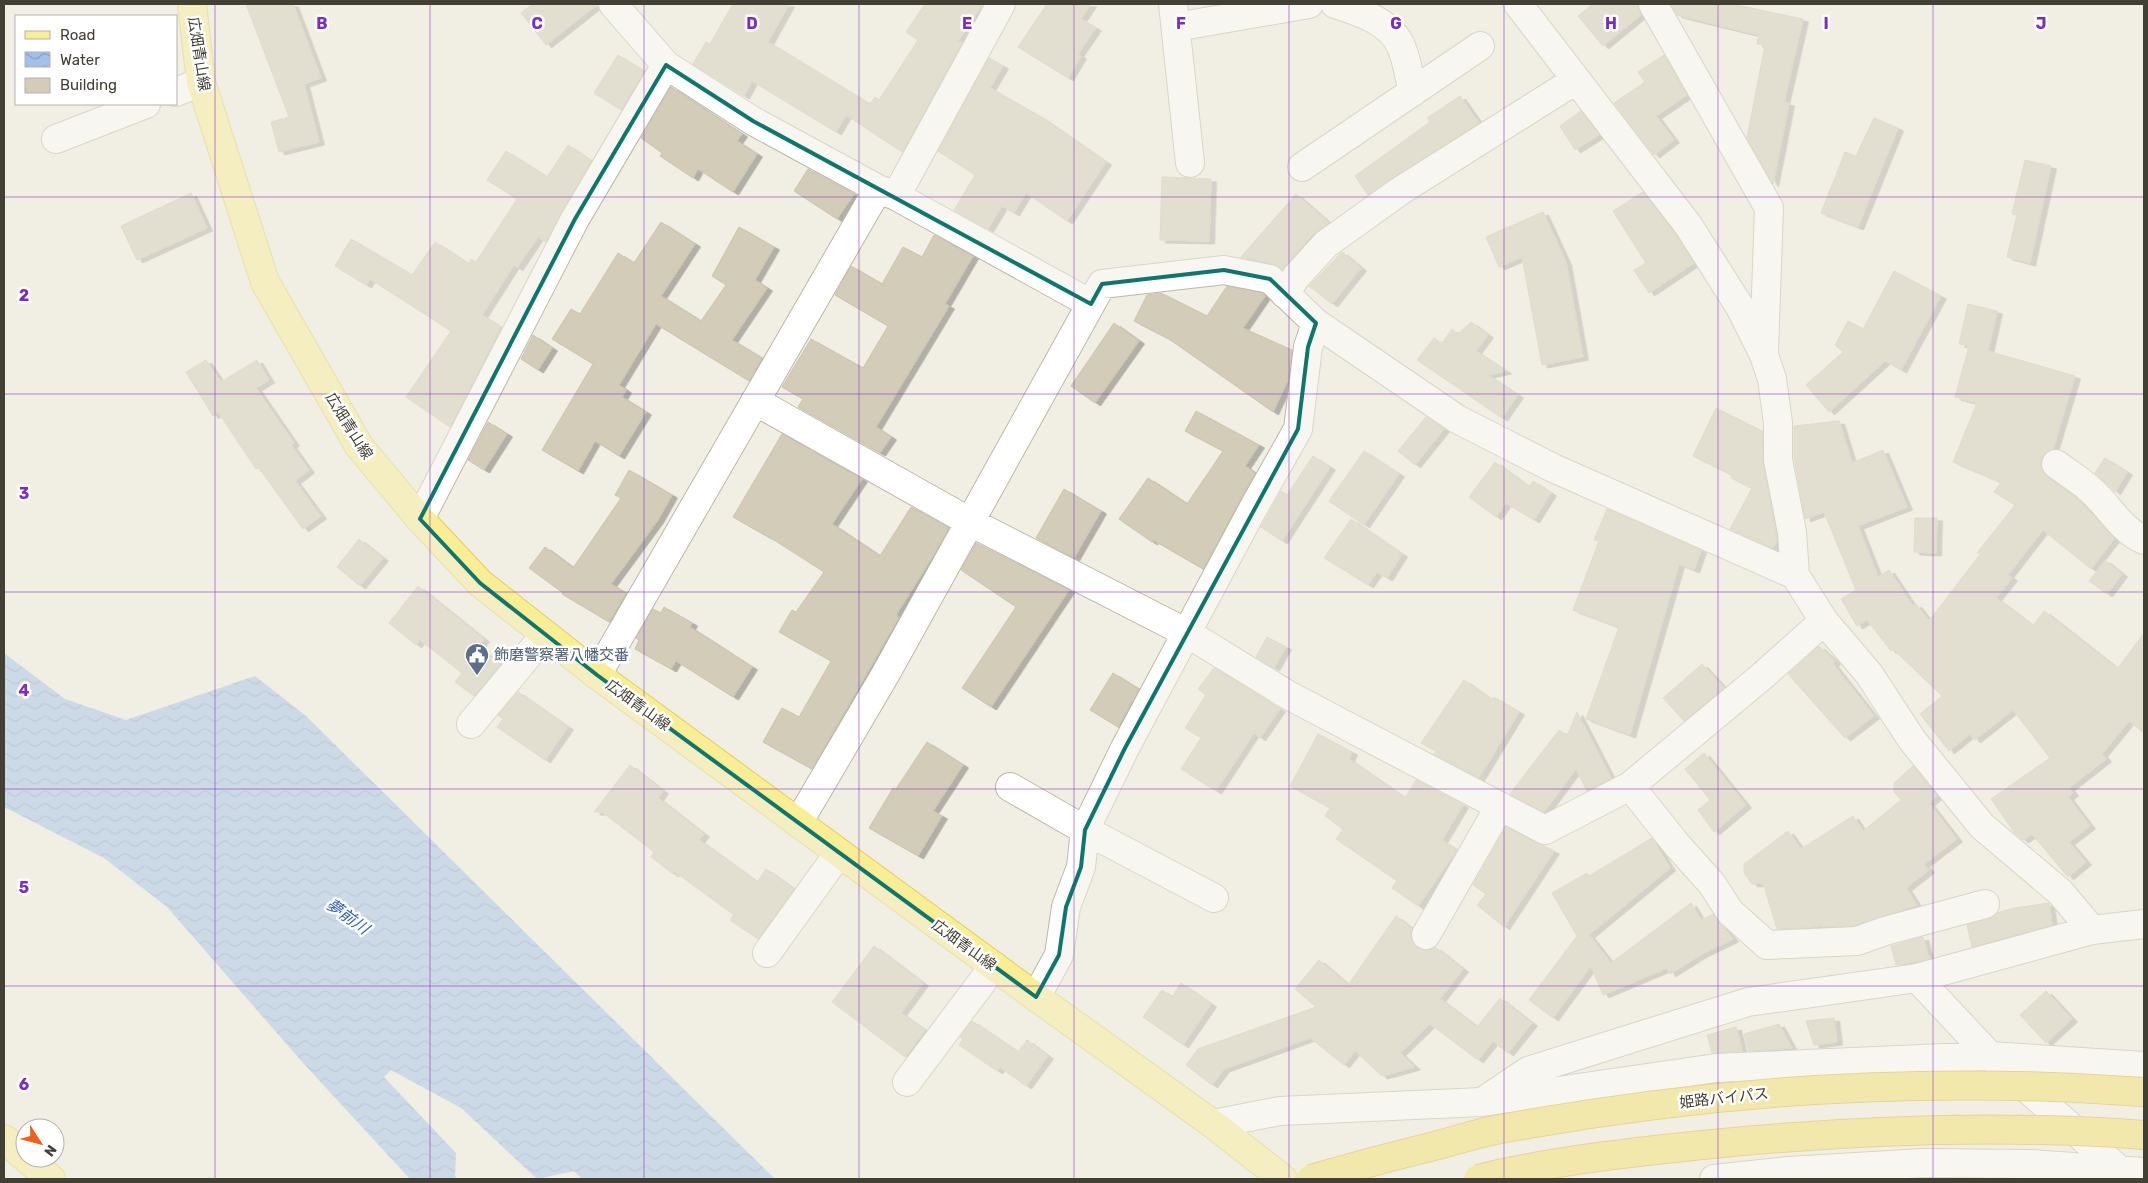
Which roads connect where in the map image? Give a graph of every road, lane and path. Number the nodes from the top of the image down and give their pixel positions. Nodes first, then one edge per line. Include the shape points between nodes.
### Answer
1 (192, 4) edge
2 (614, 4) edge
3 (1001, 4) edge
4 (1309, 4) edge
5 (1335, 4) edge
6 (1518, 4) edge
7 (1653, 4) edge
8 (1174, 15) edge
9 (1480, 46) dead end
10 (666, 65) junction
11 (1576, 80) junction
12 (201, 82) junction
13 (178, 91) edge
14 (1413, 92) junction
15 (144, 105) edge
16 (56, 140) dead end
17 (1190, 164) dead end
18 (1302, 167) dead end
19 (887, 193) junction
20 (1285, 294) junction
21 (1091, 304) junction
22 (1316, 323) junction
23 (1764, 355) junction
24 (755, 401) junction
25 (2056, 464) dead end
26 (420, 519) junction
27 (970, 522) junction
28 (2144, 540) edge
29 (1794, 575) junction
30 (1824, 621) junction
31 (1187, 633) junction
32 (545, 635) junction
33 (597, 675) junction
34 (471, 724) dead end
35 (1630, 786) junction
36 (1010, 787) dead end
37 (1500, 806) junction
38 (798, 823) junction
39 (1086, 830) junction
40 (839, 853) junction
41 (1214, 898) dead end
42 (1985, 904) dead end
43 (2144, 924) edge
44 (2092, 930) junction
45 (1426, 935) dead end
46 (767, 953) dead end
47 (994, 966) junction
48 (1917, 978) junction
49 (1036, 998) junction
50 (1990, 1056) junction
51 (2144, 1066) edge
52 (907, 1082) dead end
53 (2144, 1092) edge
54 (1482, 1102) junction
55 (1214, 1124) junction
56 (2144, 1135) edge
57 (4, 1139) edge
58 (15, 1149) edge
59 (37, 1168) edge
60 (2132, 1174) edge
61 (51, 1179) edge
62 (1283, 1179) edge
63 (1311, 1179) edge
64 (1478, 1179) edge
65 (1714, 1179) edge

1 - 12 main road, 広畑青山線
2 - 10 street
3 - 19 street
4 - 8 street
5 - 14 street via 1388,26 1401,46
6 - 11 street
7 - 23 street via 1769,208
8 - 17 street
9 - 14 street
10 - 19 street via 753,121
10 - 26 street via 575,219
11 - 20 street via 1400,190 1326,244
11 - 23 street via 1688,225 1740,308
12 - 13 street
12 - 26 main road, 広畑青山線 via 265,282 359,446
14 - 18 street
15 - 16 street
19 - 21 street
19 - 24 street
20 - 21 street via 1270,279 1224,270 1102,284
20 - 22 street
21 - 27 street
22 - 29 street via 1457,419 1553,468
22 - 31 street via 1308,346 1298,429
23 - 29 street via 1772,379 1778,423 1778,460 1792,532
24 - 27 street
24 - 33 street
25 - 28 street via 2096,494 2117,520
26 - 32 main road, 広畑青山線 via 480,583
27 - 31 street
27 - 38 street
29 - 30 street
30 - 35 street
30 - 44 street via 1869,674 1912,740 1982,826 2060,892
31 - 37 street via 1288,695
31 - 39 street via 1125,748
32 - 33 main road, 広畑青山線
32 - 34 street
33 - 38 main road, 広畑青山線
35 - 37 street via 1545,830
35 - 42 street via 1712,884 1730,912 1767,945 1857,941
36 - 39 street
37 - 45 street
38 - 40 main road, 広畑青山線
39 - 41 street
39 - 49 street via 1081,867 1066,907 1059,955
40 - 46 street
40 - 47 main road, 広畑青山線
43 - 44 street
44 - 48 street
47 - 49 main road, 広畑青山線
47 - 52 street
48 - 50 street
48 - 54 street via 1748,1002 1528,1071
49 - 55 main road, 広畑青山線
50 - 51 street
50 - 54 street via 1716,1068
50 - 60 street
53 - 63 highway, 姫路バイパス, bridge via 1943,1086 1795,1091 1638,1107 1494,1131
54 - 55 street via 1280,1111
55 - 62 main road, 広畑青山線
56 - 64 highway, bridge via 2097,1131 1938,1130 1791,1136 1640,1151
57 - 58 main road
59 - 61 main road
60 - 65 street via 2030,1164 1923,1163

